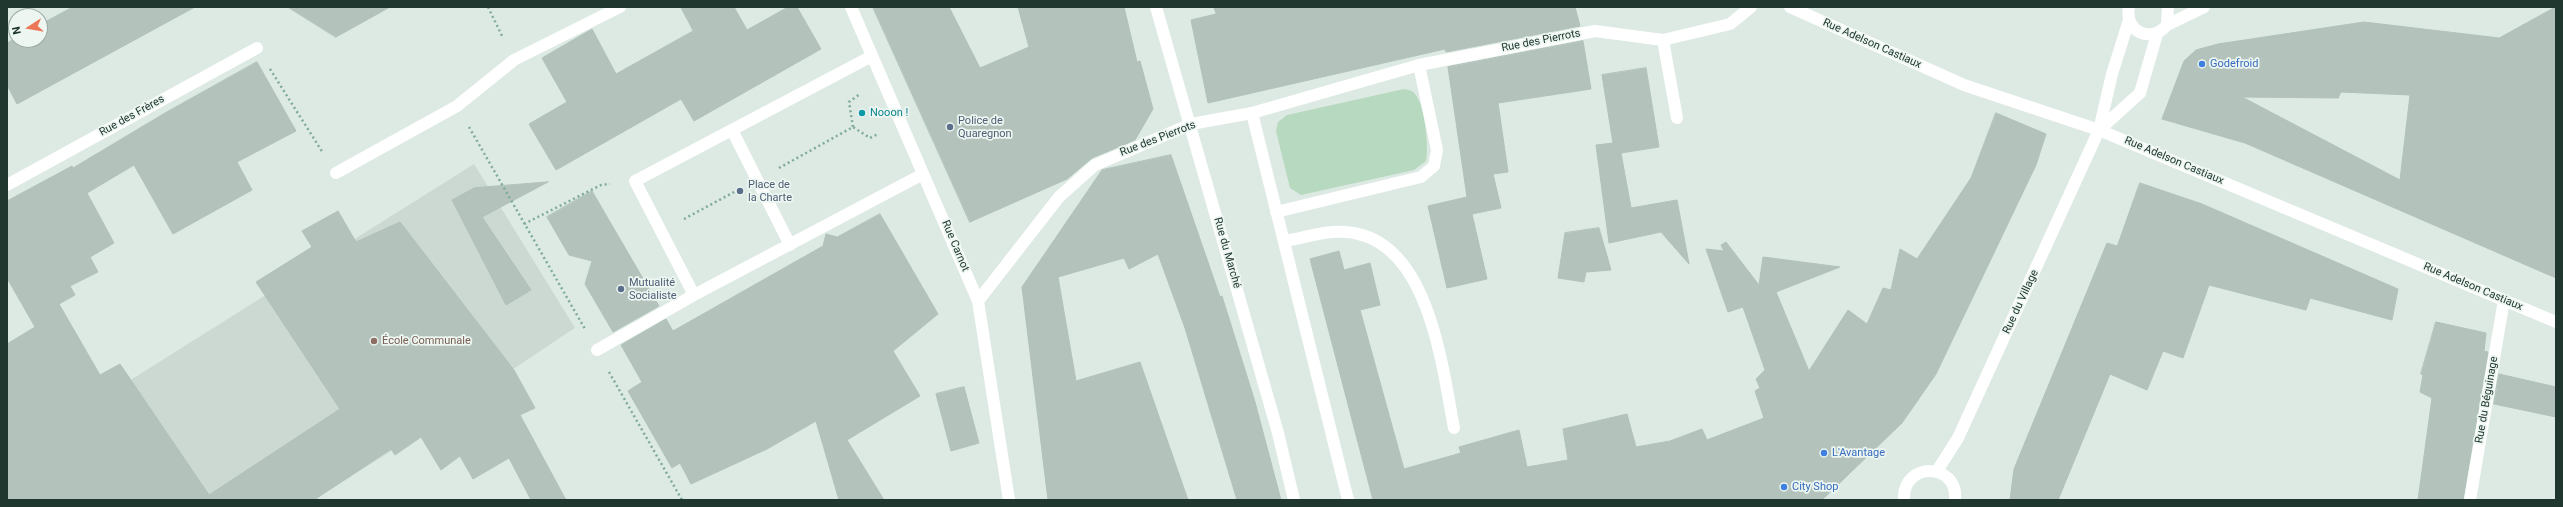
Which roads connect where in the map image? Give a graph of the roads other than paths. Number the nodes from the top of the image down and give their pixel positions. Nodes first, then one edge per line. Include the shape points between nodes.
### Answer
1 (620, 7) edge
2 (851, 7) edge
3 (1156, 7) edge
4 (1751, 7) edge
5 (1790, 7) edge
6 (2128, 7) edge
7 (2168, 7) edge
8 (2204, 7) edge
9 (2191, 11) edge
10 (2129, 20) junction
11 (2167, 25) junction
12 (2157, 34) junction
13 (1663, 40) junction
14 (257, 48) road end
15 (872, 56) junction
16 (1419, 65) junction
17 (1252, 113) junction
18 (1677, 118) dead end
19 (1191, 124) junction
20 (732, 130) junction
21 (2099, 130) junction
22 (336, 173) road end
23 (923, 174) junction
24 (7, 185) edge
25 (1276, 212) junction
26 (1284, 241) junction
27 (790, 245) junction
28 (694, 295) junction
29 (978, 300) junction
30 (2504, 300) junction
31 (2556, 322) edge
32 (597, 350) road end
33 (1454, 428) dead end
34 (1937, 471) junction
35 (1009, 500) edge
36 (1294, 500) edge
37 (1348, 500) edge
38 (1904, 500) edge
39 (1955, 500) edge
40 (2470, 500) edge

1 - 22 street via 514,60 456,106
2 - 15 street, Rue Carnot
3 - 19 street, Rue du Marché
4 - 13 street, Rue des Pierrots via 1730,24
5 - 21 street, Rue Adelson Castiaux via 1964,85
6 - 10 street
7 - 11 street
8 - 9 street
9 - 11 street
10 - 12 street via 2137,31 2143,34
10 - 21 street, Rue du Village via 2112,74
11 - 12 street
12 - 21 street, Rue du Village via 2140,93
13 - 16 street, Rue des Pierrots via 1595,31
13 - 18 street
14 - 24 street, Rue des Frères
15 - 20 street
15 - 23 street, Rue Carnot
16 - 17 street, Rue des Pierrots
16 - 25 street via 1437,150 1434,166 1421,177
17 - 19 street, Rue des Pierrots
17 - 25 street
19 - 29 street, Rue des Pierrots via 1095,165 1059,197
19 - 36 street, Rue du Marché via 1278,433
20 - 27 street
20 - 28 street via 634,182
21 - 30 street, Rue Adelson Castiaux
21 - 34 street, Rue du Village via 1958,438
23 - 27 street
23 - 29 street, Rue Carnot
25 - 26 street
26 - 33 street via 1327,232 1348,232 1370,238 1392,252 1414,280 1430,316
26 - 37 street
27 - 28 street
28 - 32 street
29 - 35 street, Rue Carnot
30 - 31 street, Rue Adelson Castiaux
30 - 40 street, Rue du Béguinage
34 - 38 street via 1923,471 1914,475 1906,484
34 - 39 street via 1954,485

